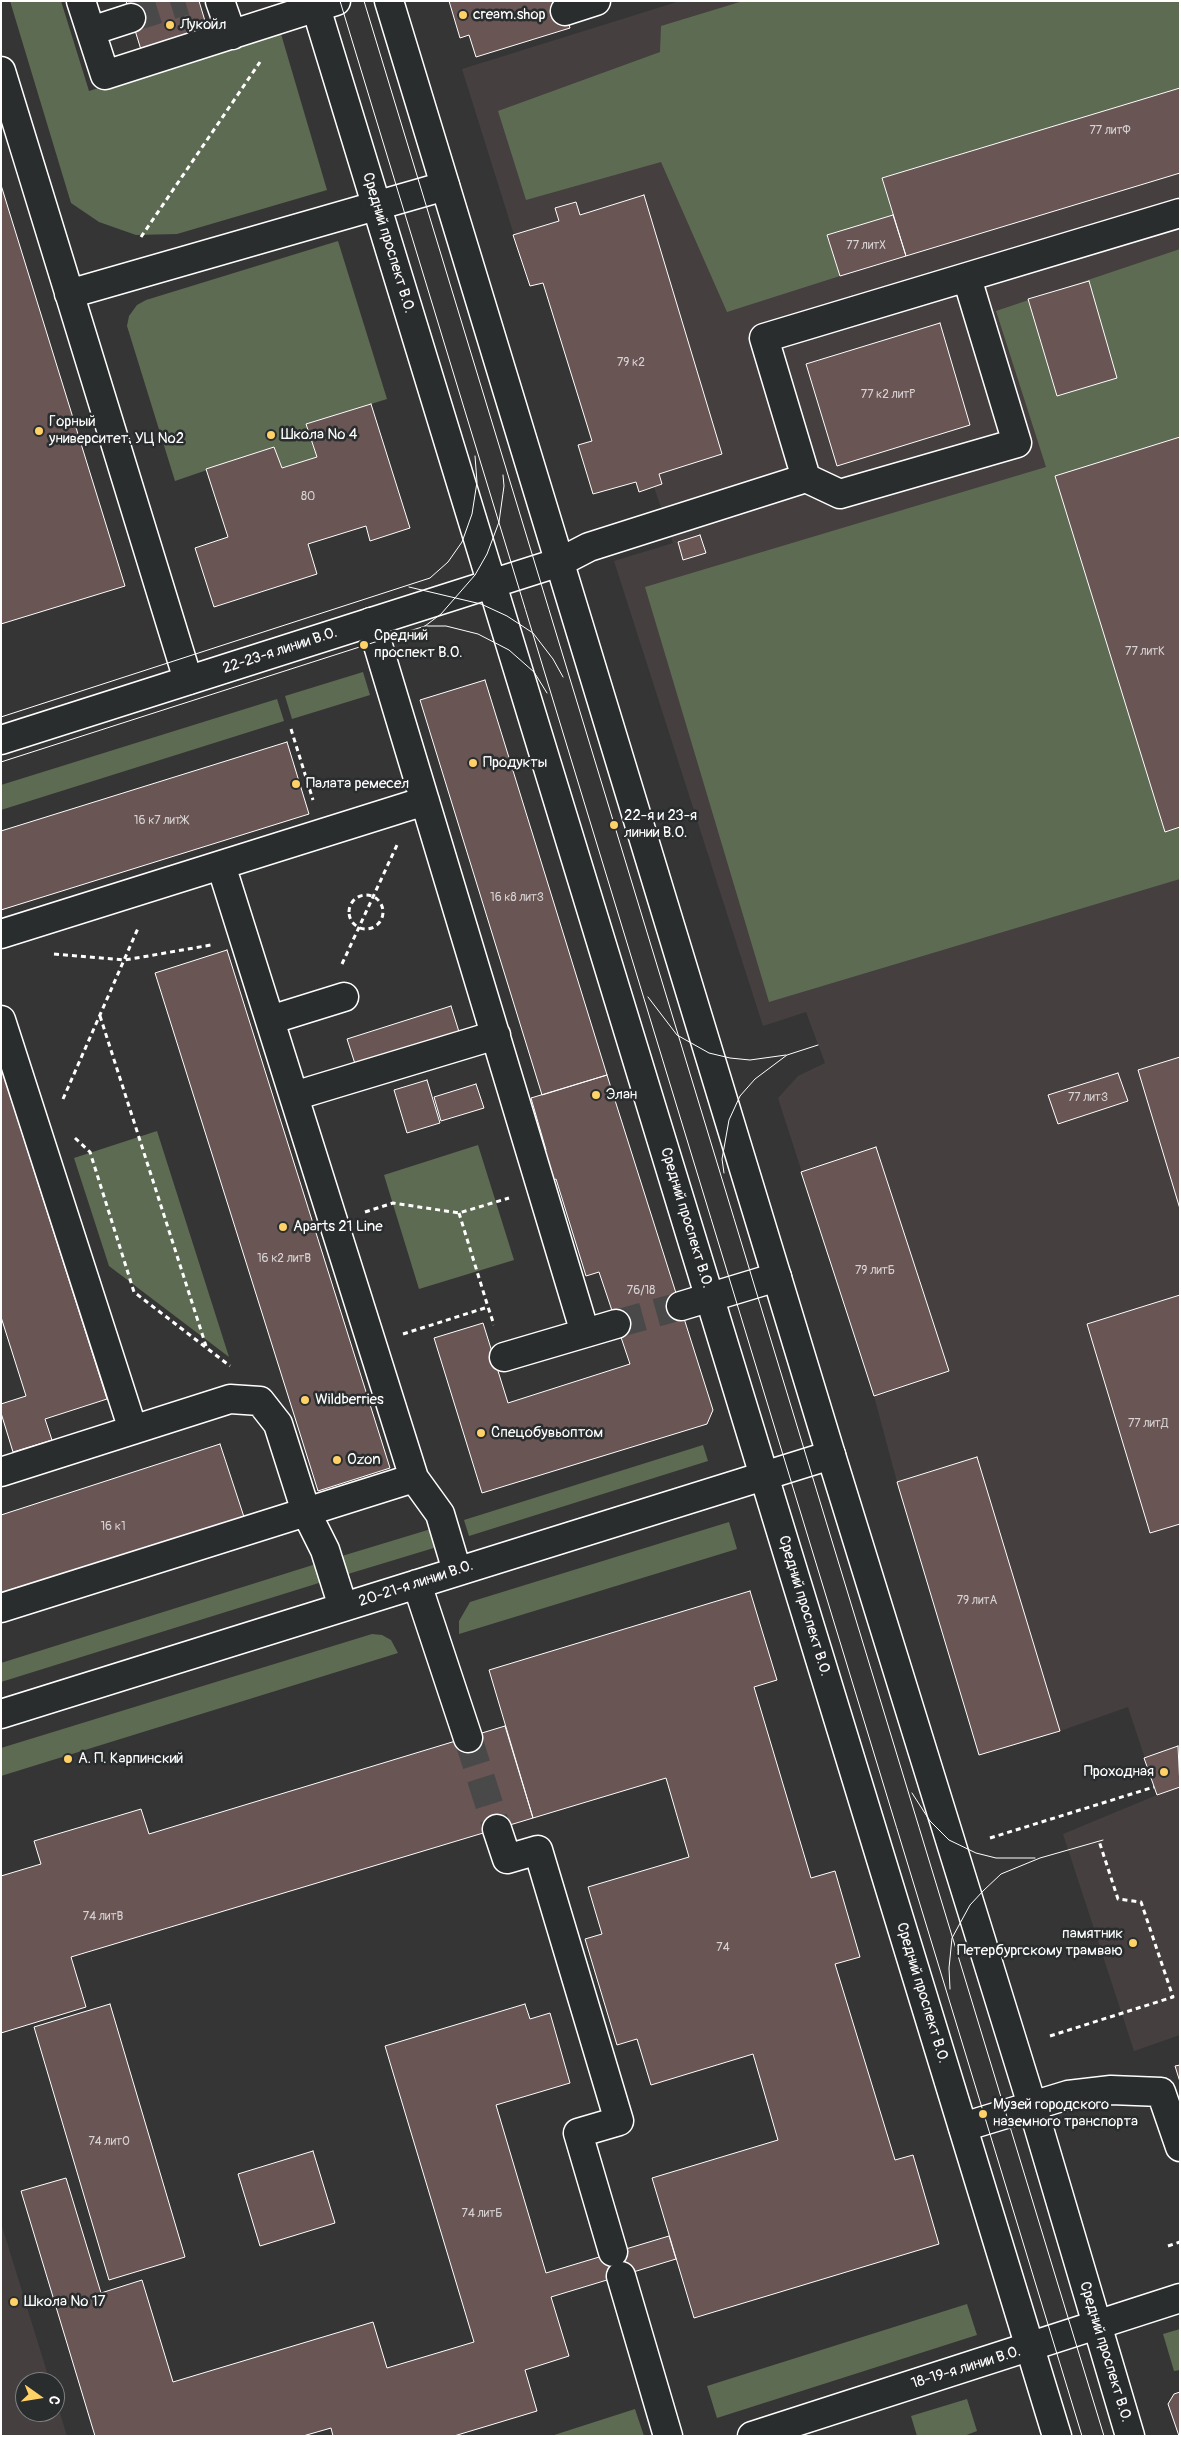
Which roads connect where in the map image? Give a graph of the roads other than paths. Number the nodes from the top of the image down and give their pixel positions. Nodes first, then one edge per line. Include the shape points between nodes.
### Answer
1 (81, 1) edge
2 (220, 1) edge
3 (389, 1) edge
4 (596, 1) edge
5 (322, 4) edge
6 (565, 11) dead end
7 (131, 18) tunnel mouth
8 (91, 31) junction
9 (232, 35) junction
10 (1, 71) edge
11 (445, 186) junction
12 (377, 206) junction
13 (1180, 212) edge
14 (967, 278) junction
15 (69, 294) junction
16 (806, 478) junction
17 (560, 562) junction
18 (492, 584) junction
19 (371, 622) junction
20 (188, 680) junction
21 (1, 740) edge
22 (425, 801) junction
23 (221, 865) junction
24 (1, 934) edge
25 (334, 1000) road end
26 (1, 1020) edge
27 (270, 1020) junction
28 (496, 1035) junction
29 (294, 1096) junction
30 (777, 1277) junction
31 (710, 1297) junction
32 (681, 1306) tunnel mouth
33 (616, 1324) tunnel mouth
34 (585, 1333) junction
35 (504, 1358) road end
36 (132, 1430) junction
37 (831, 1455) junction
38 (1, 1472) edge
39 (764, 1475) junction
40 (414, 1478) junction
41 (306, 1512) junction
42 (457, 1571) junction
43 (417, 1584) junction
44 (343, 1607) junction
45 (1, 1608) edge
46 (1, 1714) edge
47 (468, 1738) tunnel mouth
48 (496, 1829) tunnel mouth
49 (1171, 2089) edge
50 (1032, 2105) junction
51 (962, 2127) junction
52 (1180, 2147) edge
53 (1180, 2298) edge
54 (1097, 2326) junction
55 (1030, 2348) junction
56 (668, 2436) edge
57 (752, 2436) edge
58 (1057, 2436) edge
59 (1130, 2436) edge

1 - 8 main road
2 - 9 main road
3 - 11 main road, Средний проспект В.О.
4 - 6 main road
5 - 9 main road
5 - 12 main road, Средний проспект В.О.
7 - 8 main road
8 - 9 main road via 105,75
10 - 15 main road
11 - 12 main road
11 - 17 main road, Средний проспект В.О.
12 - 15 main road
12 - 18 main road, Средний проспект В.О.
13 - 14 main road
14 - 16 main road via 764,338
14 - 16 main road via 1017,444 840,494
15 - 20 main road
16 - 17 main road, 22-23-я линии В.О. via 590,547
17 - 18 main road, 22-23-я линии В.О.
17 - 30 main road, Средний проспект В.О.
18 - 19 main road, 22-23-я линии В.О.
18 - 31 main road, Средний проспект В.О.
19 - 20 main road, 22-23-я линии В.О.
19 - 22 main road
20 - 21 main road, 22-23-я линии В.О.
22 - 23 main road
22 - 28 main road
23 - 24 main road
23 - 27 main road
25 - 27 main road
26 - 36 main road
27 - 29 main road
28 - 29 main road
28 - 34 main road
29 - 40 main road
30 - 31 main road
30 - 37 main road, Средний проспект В.О.
31 - 32 main road
31 - 39 main road, Средний проспект В.О.
33 - 34 main road
34 - 35 main road
36 - 38 main road
36 - 41 main road via 230,1399 260,1401 278,1424
37 - 39 main road, 20-21-я линии В.О.
37 - 50 main road, Средний проспект В.О.
39 - 42 main road, 20-21-я линии В.О.
39 - 51 main road, Средний проспект В.О.
40 - 41 main road
40 - 42 main road via 440,1514
41 - 44 main road via 325,1550
41 - 45 main road
42 - 43 main road, 20-21-я линии В.О.
43 - 44 main road, 20-21-я линии В.О.
43 - 47 main road
44 - 46 main road, 20-21-я линии В.О.
48 - 56 main road via 507,1859 538,1850 619,2121 578,2133
49 - 50 main road via 1068,2095
49 - 52 main road
50 - 51 main road
50 - 54 main road, Средний проспект В.О.
51 - 55 main road, Средний проспект В.О.
53 - 54 main road, 18-19-я линии В.О.
54 - 55 main road, 18-19-я линии В.О.
54 - 59 main road, Средний проспект В.О.
55 - 57 main road, 18-19-я линии В.О.
55 - 58 main road, Средний проспект В.О.

